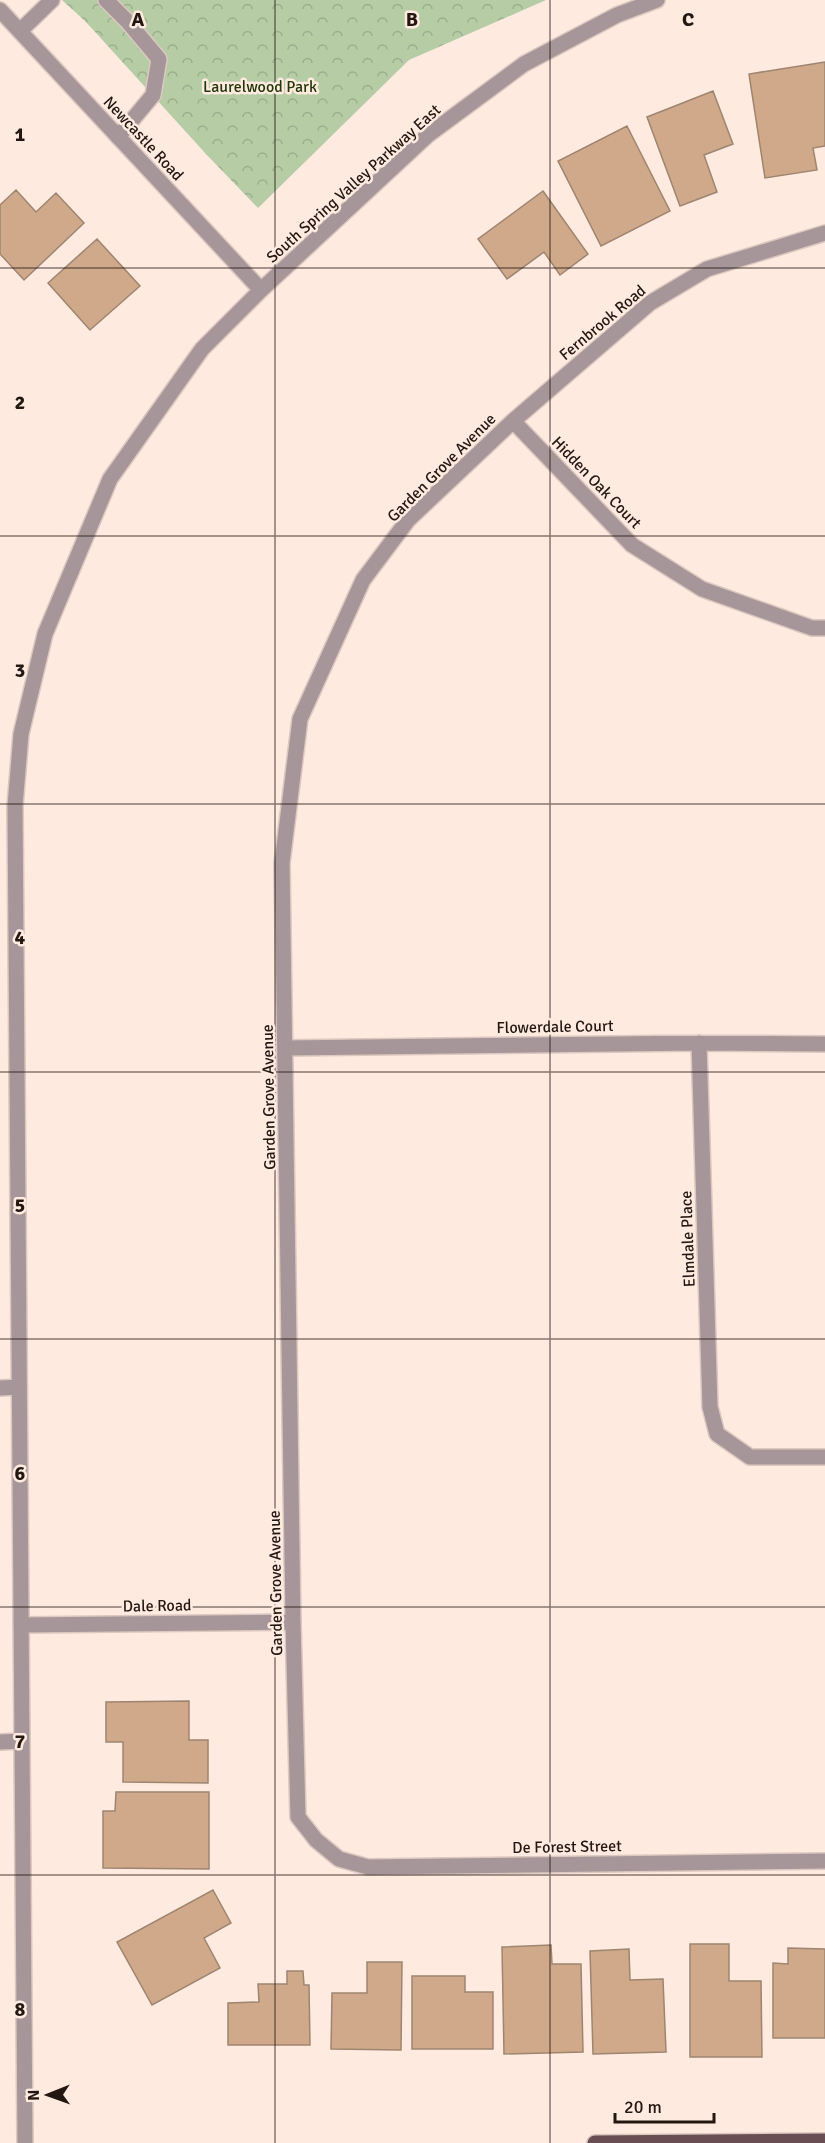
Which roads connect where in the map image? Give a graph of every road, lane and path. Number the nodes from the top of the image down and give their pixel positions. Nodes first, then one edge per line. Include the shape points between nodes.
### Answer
1 (52, 0) edge
2 (106, 0) edge
3 (657, 0) edge
4 (0, 10) edge
5 (20, 31) junction
6 (118, 137) junction
7 (825, 232) edge
8 (261, 290) junction
9 (513, 421) junction
10 (825, 628) edge
11 (699, 1043) junction
12 (825, 1044) edge
13 (285, 1048) junction
14 (0, 1133) edge
15 (16, 1133) junction
16 (19, 1387) junction
17 (0, 1388) edge
18 (825, 1457) edge
19 (293, 1622) junction
20 (21, 1625) junction
21 (22, 1741) junction
22 (0, 1742) edge
23 (316, 1840) joint
24 (825, 1861) edge
25 (825, 2140) edge
26 (25, 2143) edge
27 (595, 2143) edge

1 - 5 street
2 - 6 street via 159,59 153,95
3 - 8 street, South Spring Valley Parkway East via 616,15 524,64 428,135
4 - 5 street, Newcastle Road
5 - 6 street, Newcastle Road
6 - 8 street, Newcastle Road
7 - 9 street, Fernbrook Road via 707,269 650,303
8 - 15 street, South Spring Valley Parkway East via 202,349 110,479 45,634 21,734 15,806
9 - 10 street, Hidden Oak Court via 632,545 702,589 812,628
9 - 13 street, Garden Grove Avenue via 408,520 363,580 300,719 282,863
11 - 12 street, Flowerdale Court
11 - 13 street, Flowerdale Court
11 - 18 street, Elmdale Place via 710,1407 717,1434 750,1457
13 - 19 street, Garden Grove Avenue
14 - 15 street
15 - 16 street, South Spring Valley Parkway East
16 - 17 street
16 - 20 street, South Spring Valley Parkway East
19 - 20 street, Dale Road
19 - 23 street, Garden Grove Avenue via 298,1817
20 - 21 street, South Spring Valley Parkway East
21 - 22 street
21 - 26 street, South Spring Valley Parkway East
23 - 24 street, De Forest Street via 339,1859 368,1867
25 - 27 main road

